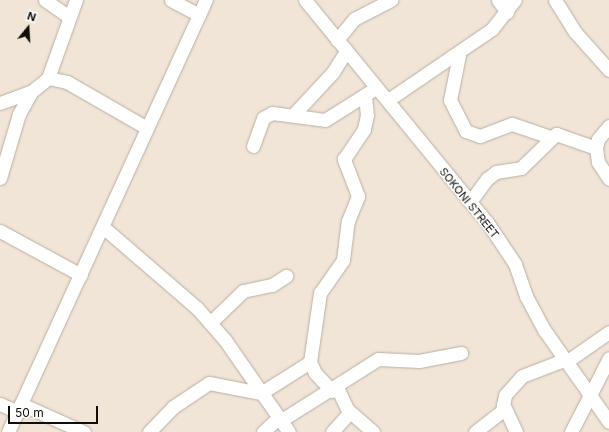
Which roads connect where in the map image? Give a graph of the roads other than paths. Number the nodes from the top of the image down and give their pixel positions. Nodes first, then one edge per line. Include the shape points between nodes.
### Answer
1 (45, 0) edge
2 (76, 0) edge
3 (171, 0) edge
4 (206, 0) edge
5 (305, 0) edge
6 (391, 0) edge
7 (498, 0) edge
8 (515, 0) edge
9 (555, 0) edge
10 (507, 12) junction
11 (199, 15) junction
12 (69, 17) junction
13 (337, 40) junction
14 (346, 51) junction
15 (459, 54) junction
16 (609, 70) edge
17 (48, 78) junction
18 (377, 86) junction
19 (31, 92) junction
20 (365, 96) junction
21 (388, 100) junction
22 (0, 103) edge
23 (294, 114) junction
24 (609, 126) edge
25 (147, 128) junction
26 (550, 137) junction
27 (253, 146) dead end
28 (596, 148) junction
29 (3, 154) edge
30 (0, 178) edge
31 (609, 179) edge
32 (470, 202) junction
33 (103, 227) junction
34 (0, 231) edge
35 (81, 275) junction
36 (286, 276) dead end
37 (210, 323) junction
38 (609, 332) edge
39 (461, 353) dead end
40 (609, 358) edge
41 (565, 361) junction
42 (310, 362) junction
43 (334, 389) junction
44 (261, 393) junction
45 (591, 397) junction
46 (0, 404) edge
47 (503, 404) junction
48 (19, 408) junction
49 (349, 411) junction
50 (279, 420) junction
51 (609, 422) edge
52 (8, 432) edge
53 (84, 432) edge
54 (149, 432) edge
55 (263, 432) edge
56 (289, 432) edge
57 (332, 432) edge
58 (373, 432) edge
59 (475, 432) edge
60 (516, 432) edge
61 (571, 432) edge

1 - 12 street
2 - 12 street
3 - 11 street
4 - 11 street
5 - 13 street, SOKONI STREET
6 - 13 street via 354,19
7 - 10 street
8 - 10 street
9 - 16 street via 575,32
10 - 15 street via 492,30
11 - 25 street
12 - 17 street
13 - 14 street, SOKONI STREET
14 - 18 street, SOKONI STREET
14 - 23 street via 329,78
15 - 21 street
15 - 26 street via 450,100 466,131 480,136 512,124
17 - 19 street
17 - 25 street via 67,82
18 - 20 street
18 - 21 street, SOKONI STREET
19 - 22 street
19 - 29 street
20 - 23 street via 325,120
20 - 42 street via 368,115 364,129 344,159 358,196 348,221 343,260 320,293
21 - 32 street, SOKONI STREET
23 - 27 street via 272,112 262,118
24 - 28 street via 598,139
25 - 33 street
26 - 28 street via 566,135
26 - 32 street via 521,168 496,172 487,179
28 - 31 street via 598,162
29 - 30 street
32 - 41 street, SOKONI STREET via 515,264 526,296
33 - 35 street
33 - 37 street via 159,273
34 - 35 street
35 - 48 street
36 - 37 street via 272,285 243,291
37 - 44 street
38 - 41 street
39 - 43 street via 419,361 378,359
40 - 45 street
41 - 45 street, SOKONI STREET
41 - 47 street via 522,376 510,386
42 - 43 street
42 - 44 street
43 - 49 street
43 - 50 street
44 - 50 street
44 - 54 street via 209,383 173,406
45 - 51 street, SOKONI STREET
45 - 61 street
46 - 48 street
47 - 59 street via 496,417
47 - 60 street
48 - 52 street
48 - 53 street
49 - 57 street
49 - 58 street
50 - 55 street
50 - 56 street

